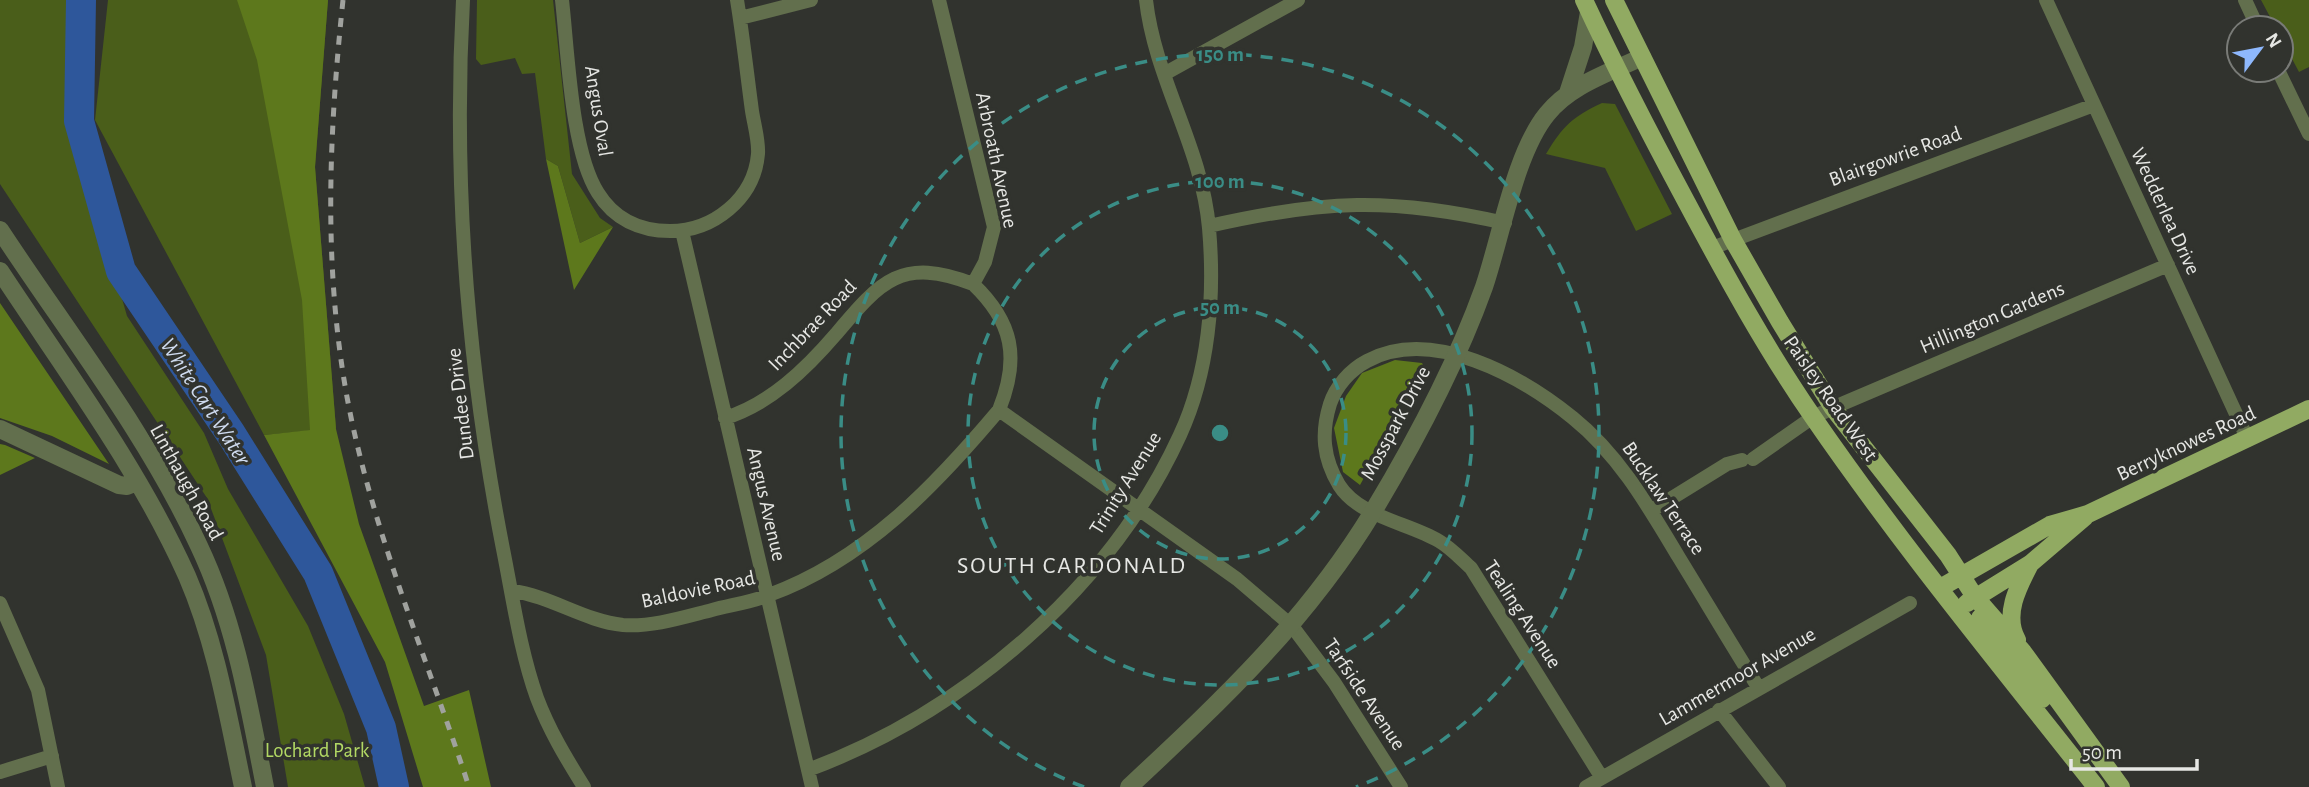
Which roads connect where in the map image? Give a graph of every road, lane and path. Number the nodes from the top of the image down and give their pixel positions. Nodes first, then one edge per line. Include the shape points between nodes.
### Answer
1 (463, 0) edge
2 (562, 0) edge
3 (737, 0) edge
4 (811, 0) edge
5 (939, 0) edge
6 (1146, 0) edge
7 (1298, 0) edge
8 (1614, 0) edge
9 (2046, 0) edge
10 (1586, 6) edge
11 (740, 18) junction
12 (1642, 57) junction
13 (1616, 70) junction
14 (1164, 74) junction
15 (2285, 84) edge
16 (1568, 93) junction
17 (2094, 105) junction
18 (2309, 135) edge
19 (1505, 223) junction
20 (1209, 226) junction
21 (682, 231) junction
22 (1733, 240) junction
23 (3, 241) edge
24 (1712, 248) junction
25 (2168, 265) junction
26 (0, 271) edge
27 (973, 284) junction
28 (1457, 354) junction
29 (1833, 408) junction
30 (999, 410) junction
31 (2307, 411) edge
32 (725, 418) junction
33 (1813, 418) junction
34 (0, 429) edge
35 (2248, 440) junction
36 (157, 470) junction
37 (137, 482) junction
38 (1139, 508) junction
39 (1651, 511) junction
40 (1373, 512) junction
41 (2088, 514) junction
42 (1984, 560) junction
43 (2030, 564) junction
44 (1961, 573) junction
45 (1940, 588) junction
46 (512, 591) junction
47 (767, 596) junction
48 (1975, 597) junction
49 (0, 603) edge
50 (1910, 603) dead end
51 (1957, 611) junction
52 (1292, 626) junction
53 (2023, 652) junction
54 (1758, 687) junction
55 (1718, 710) junction
56 (52, 756) junction
57 (808, 770) junction
58 (0, 772) edge
59 (1602, 778) junction
60 (58, 787) edge
61 (243, 787) edge
62 (265, 787) edge
63 (584, 787) edge
64 (812, 787) edge
65 (1129, 787) edge
66 (1401, 787) edge
67 (1586, 787) edge
68 (1779, 787) edge
69 (2096, 787) edge
70 (2121, 787) edge

1 - 46 street, Dundee Drive via 461,155 474,348 491,486
2 - 21 street, Angus Oval via 580,139 597,193 616,216 662,231
3 - 11 street, Angus Oval
4 - 11 street
5 - 27 street, Arbroath Avenue via 994,227 985,262
6 - 14 street, Trinity Avenue
7 - 14 street
8 - 12 main road, Paisley Road West
9 - 17 street, Wedderlea Drive
10 - 13 main road, Paisley Road West
10 - 16 street
11 - 21 street, Angus Oval via 758,154 749,181 733,206 718,219
12 - 13 street, Mosspark Drive
12 - 22 main road, Paisley Road West
13 - 16 street, Mosspark Drive
13 - 24 main road, Paisley Road West
14 - 20 street, Trinity Avenue via 1190,138
15 - 18 street
16 - 19 street, Mosspark Drive via 1532,135
17 - 22 street, Blairgowrie Road
17 - 25 street, Wedderlea Drive
19 - 20 street via 1412,205 1361,203 1307,206
19 - 28 street, Mosspark Drive
20 - 38 street, Trinity Avenue via 1213,279 1202,364 1181,433
21 - 32 street, Angus Avenue
22 - 24 street, Blairgowrie Road
22 - 29 main road, Paisley Road West
23 - 36 street, Linthaugh Road
24 - 33 main road, Paisley Road West
25 - 29 street, Hillington Gardens
25 - 35 street, Wedderlea Drive
26 - 37 street, Linthaugh Road
27 - 30 street via 1001,316 1008,335 1009,375
27 - 32 street, Inchbrae Road via 932,272 888,281 862,301 817,354 775,393
28 - 39 street, Bucklaw Terrace via 1511,379 1573,418 1620,465
28 - 40 street, Mosspark Drive
28 - 40 street, Bucklaw Terrace via 1405,347 1380,354 1359,365 1332,399 1323,440 1330,465 1339,486
29 - 33 street, Hillington Gardens
29 - 44 main road, Paisley Road West
30 - 38 street
30 - 47 street, Baldovie Road via 928,491 886,527 824,569
31 - 35 main road, Berryknowes Road
32 - 47 street, Angus Avenue
33 - 39 street, Hillington Gardens via 1748,460 1727,464
33 - 45 main road, Paisley Road West
34 - 37 street via 119,485
35 - 41 main road, Berryknowes Road
36 - 37 street
36 - 62 street, Linthaugh Road via 200,546 222,605 242,665
37 - 61 street, Linthaugh Road via 200,610 225,697
38 - 52 street via 1237,579
38 - 57 street, Trinity Avenue via 1101,560 1051,613 984,671 881,738
39 - 54 street, Bucklaw Terrace
40 - 52 street, Mosspark Drive
40 - 59 street, Tealing Avenue via 1440,541 1471,568
41 - 42 main road, Berryknowes Road via 2050,525
41 - 43 main road, Berryknowes Road
42 - 44 main road, Berryknowes Road
42 - 48 main road via 1973,579
43 - 48 main road, Berryknowes Road
43 - 53 main road via 2011,615 2013,633
44 - 45 main road, Berryknowes Road
44 - 48 main road, Paisley Road West
45 - 51 main road, Paisley Road West
46 - 47 street, Baldovie Road via 599,621 625,625 668,621
46 - 63 street, Dundee Drive via 537,698
47 - 57 street, Angus Avenue
48 - 51 main road, Berryknowes Road
48 - 53 main road, Paisley Road West
48 - 69 main road via 1980,619 2091,764
49 - 56 street via 37,690
50 - 54 street, Lammermoor Avenue
51 - 69 main road, Paisley Road West
52 - 65 street, Mosspark Drive via 1237,687
52 - 66 street, Tarfside Avenue via 1335,682
53 - 70 main road, Paisley Road West
54 - 55 street, Lammermoor Avenue
55 - 59 street, Lammermoor Avenue
55 - 68 street
56 - 58 street
56 - 60 street
57 - 64 street, Angus Avenue
59 - 67 street, Lammermoor Avenue

